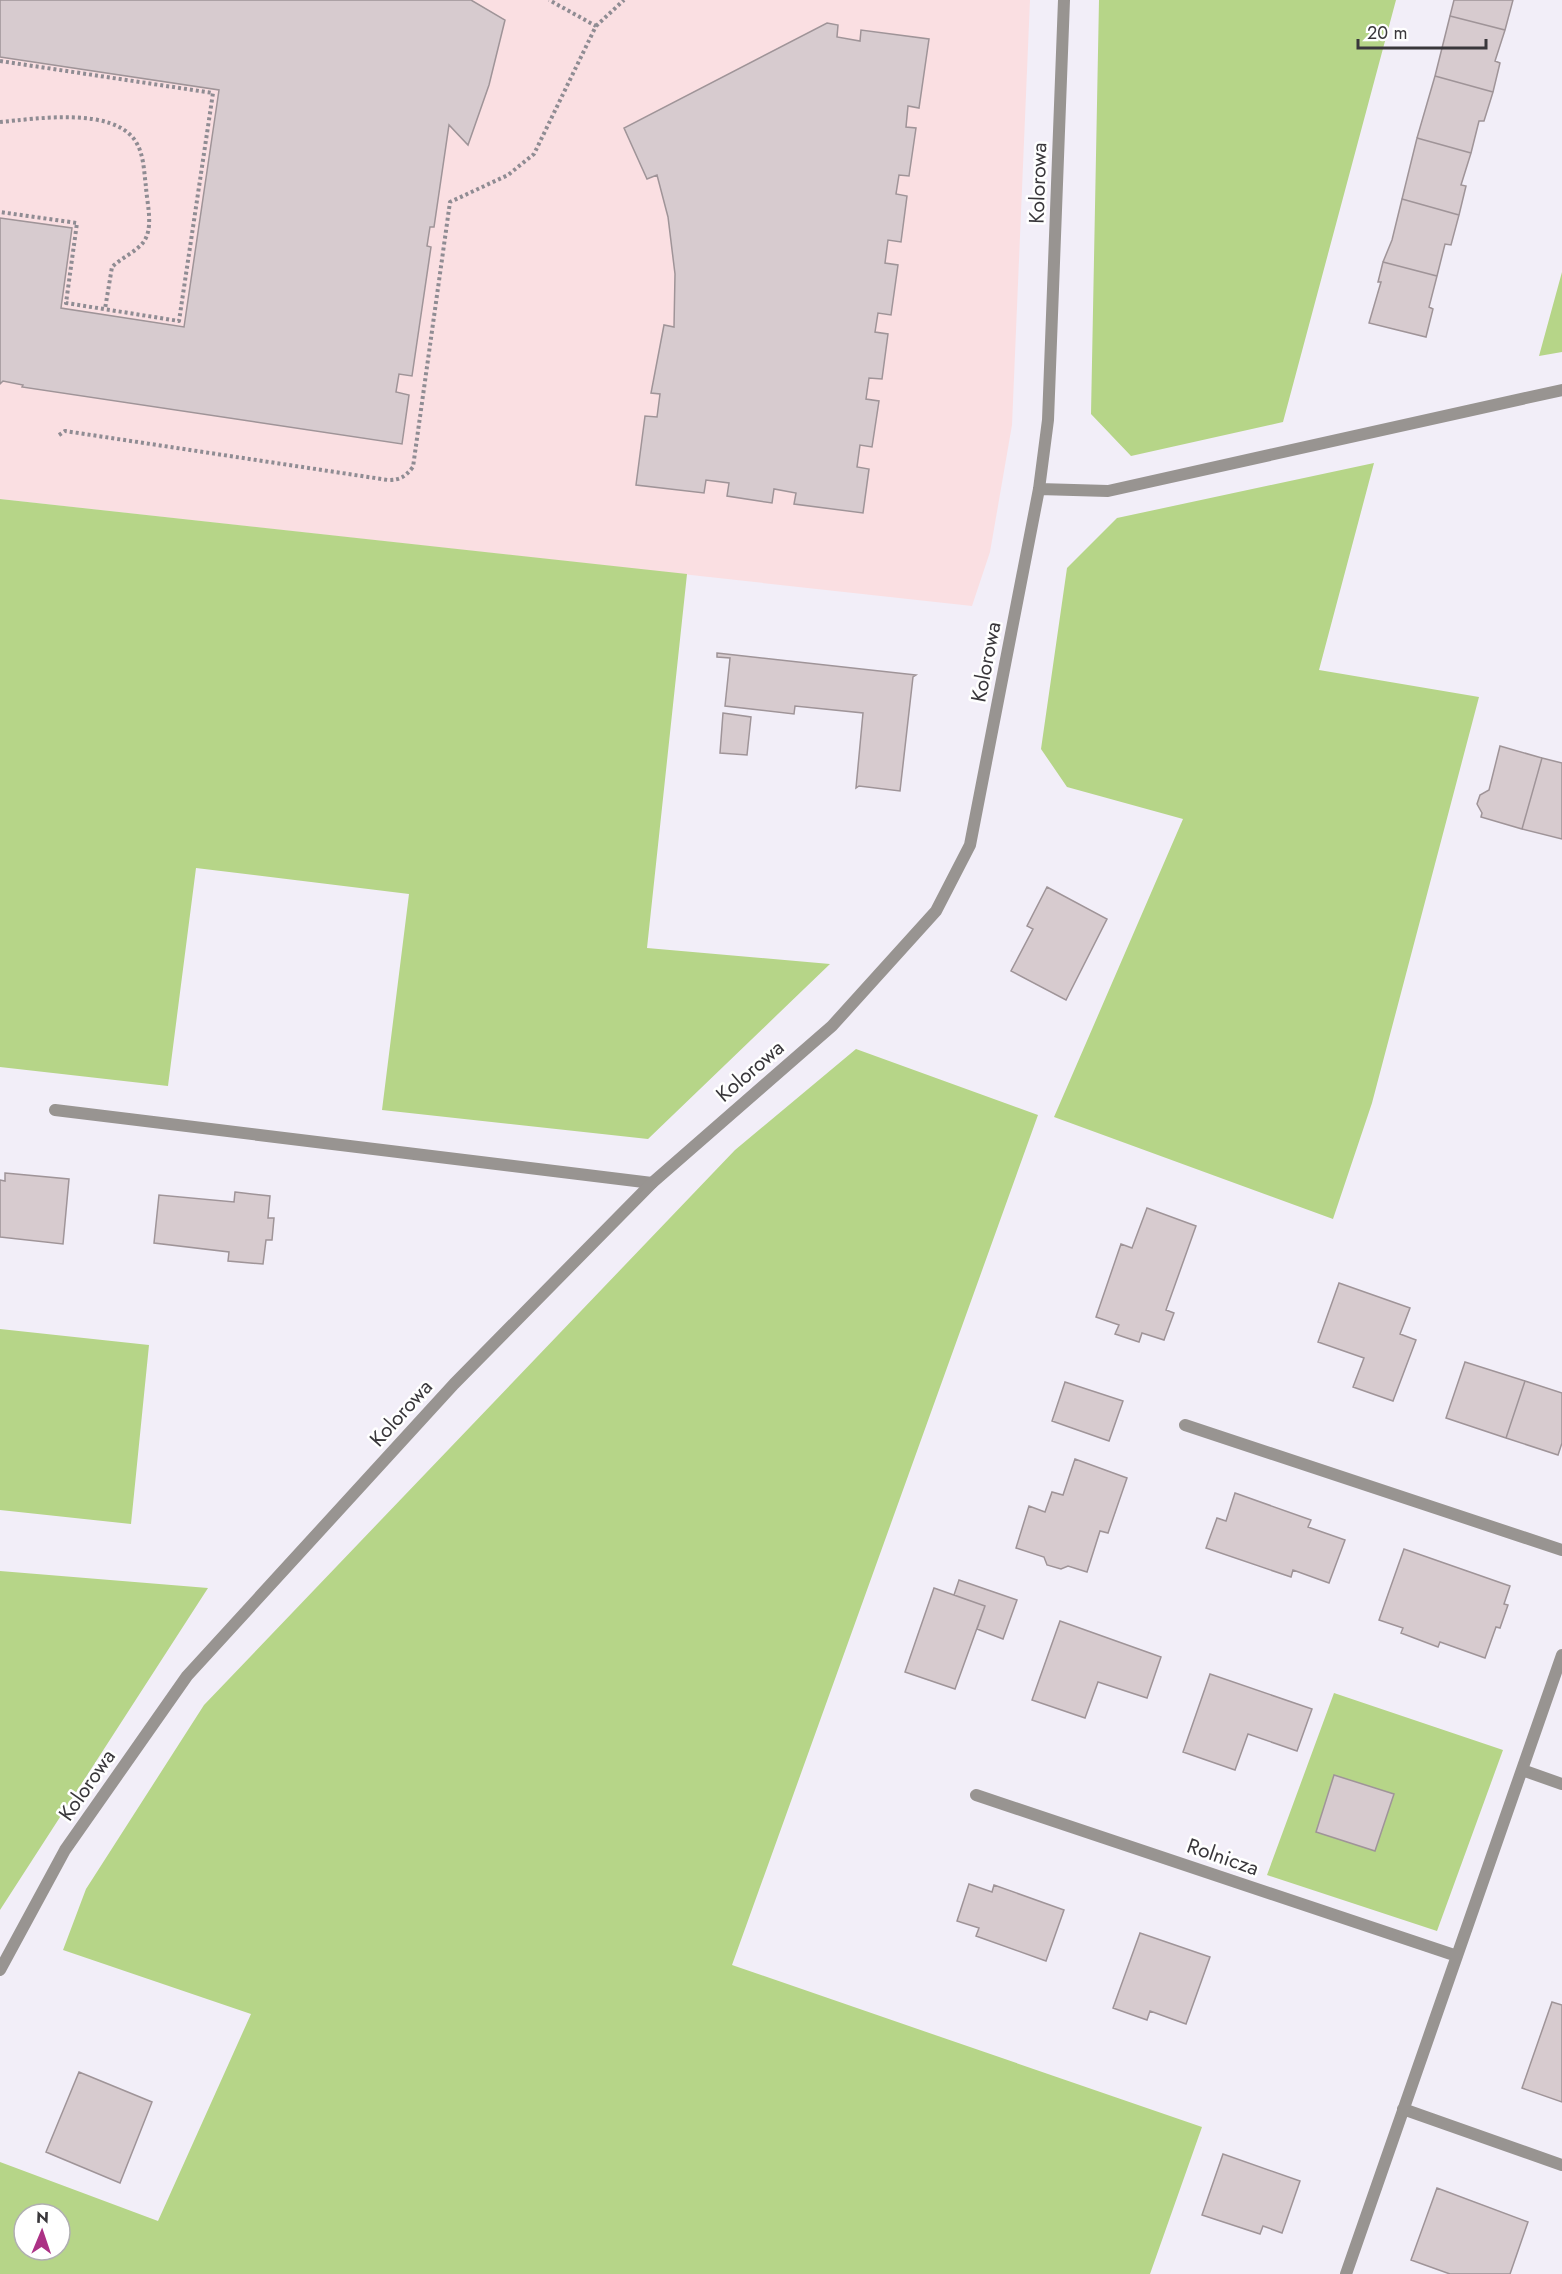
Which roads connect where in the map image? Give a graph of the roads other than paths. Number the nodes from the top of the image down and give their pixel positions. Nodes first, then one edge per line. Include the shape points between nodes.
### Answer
1 (1064, 0) edge
2 (1562, 390) edge
3 (1039, 489) junction
4 (55, 1110) dead end
5 (652, 1183) junction
6 (1185, 1425) dead end
7 (1562, 1550) edge
8 (1562, 1655) edge
9 (1522, 1770) junction
10 (1562, 1784) edge
11 (976, 1795) dead end
12 (1457, 1956) junction
13 (0, 1970) edge
14 (1403, 2109) junction
15 (1562, 2165) edge
16 (1346, 2274) edge

1 - 3 street, Kolorowa via 1048,420
2 - 3 street via 1108,491
3 - 5 street, Kolorowa via 970,845 936,911 832,1026
4 - 5 street
5 - 13 street, Kolorowa via 454,1384 187,1676 65,1850
6 - 7 street
8 - 9 street
9 - 10 street
9 - 12 street
11 - 12 street, Rolnicza
12 - 14 street
14 - 15 street
14 - 16 street

